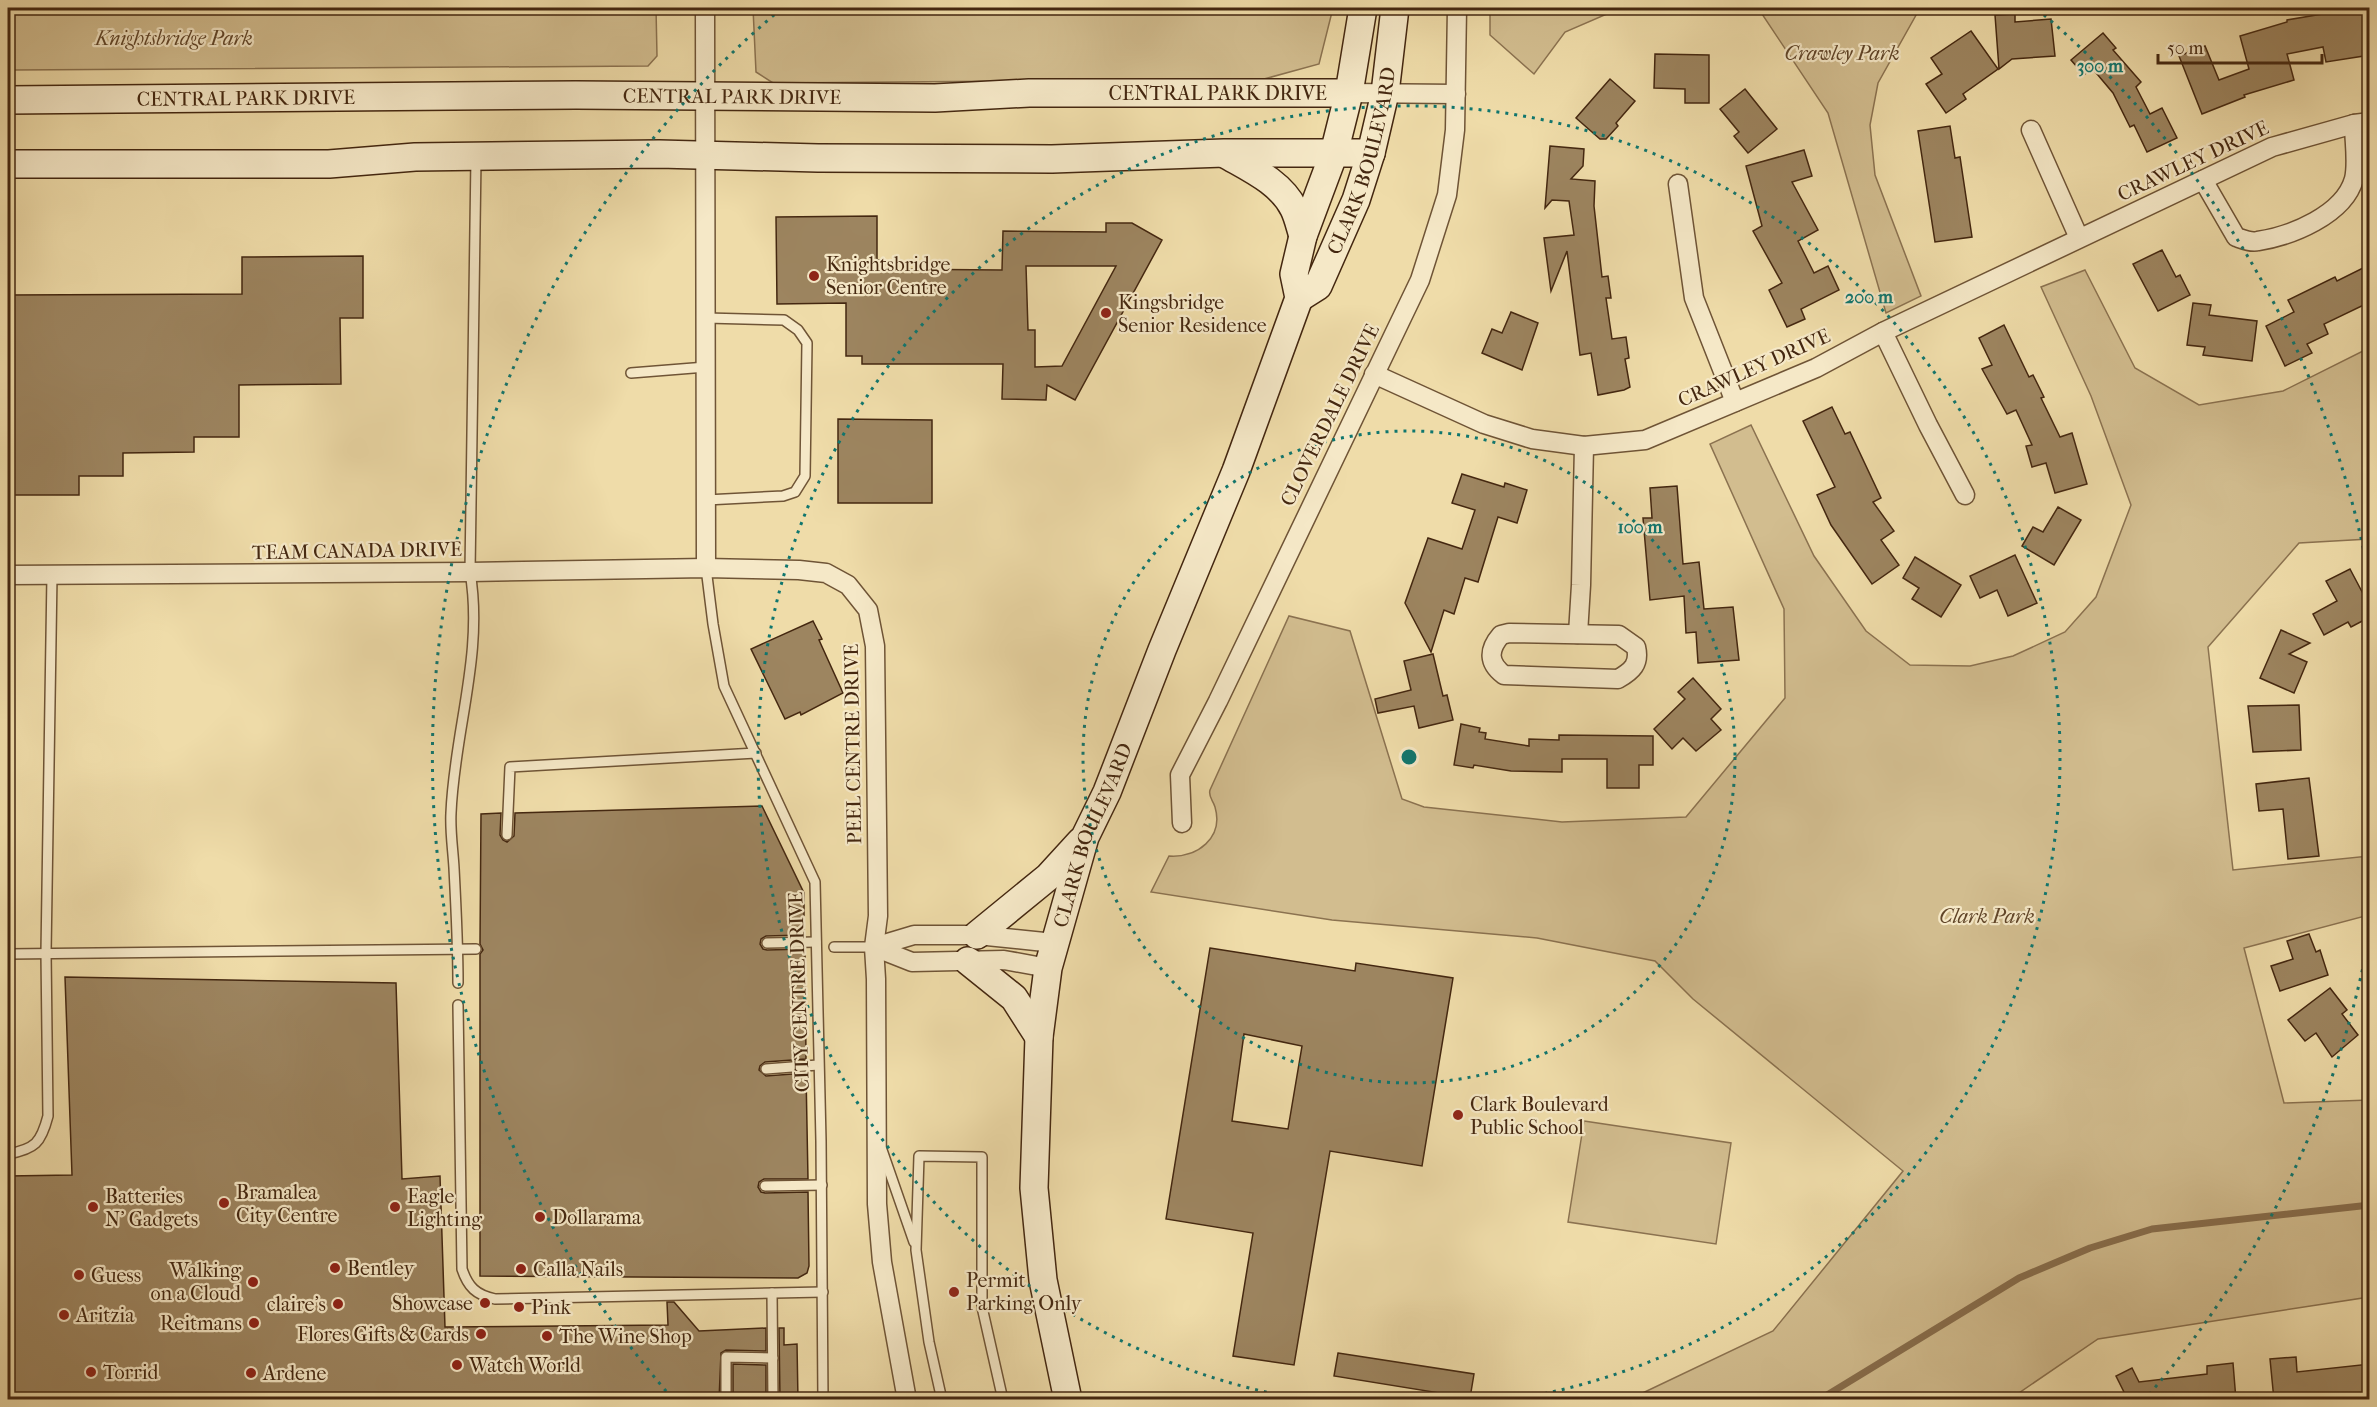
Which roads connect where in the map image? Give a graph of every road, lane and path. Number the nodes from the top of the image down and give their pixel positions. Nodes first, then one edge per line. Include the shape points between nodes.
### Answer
1 (705, 8) edge
2 (1363, 8) edge
3 (1395, 8) edge
4 (1457, 8) edge
5 (1348, 93) junction
6 (1385, 93) junction
7 (1456, 94) junction
8 (705, 97) junction
9 (8, 100) edge
10 (2362, 123) edge
11 (2031, 130) dead end
12 (1224, 153) junction
13 (1334, 153) junction
14 (1371, 153) junction
15 (704, 154) junction
16 (476, 156) junction
17 (8, 164) edge
18 (2203, 180) junction
19 (1678, 184) dead end
20 (1303, 236) junction
21 (2079, 238) junction
22 (1299, 298) junction
23 (706, 318) junction
24 (1883, 332) junction
25 (706, 367) junction
26 (631, 373) dead end
27 (1374, 374) junction
28 (1735, 402) junction
29 (1584, 446) junction
30 (1965, 495) dead end
31 (706, 500) junction
32 (706, 568) junction
33 (470, 572) junction
34 (8, 575) edge
35 (52, 575) junction
36 (1578, 634) junction
37 (756, 753) junction
38 (1182, 823) dead end
39 (507, 835) dead end
40 (1085, 837) junction
41 (977, 935) junction
42 (816, 942) junction
43 (767, 943) dead end
44 (834, 947) dead end
45 (874, 947) junction
46 (458, 949) junction
47 (476, 949) dead end
48 (45, 953) junction
49 (8, 954) edge
50 (1051, 955) junction
51 (968, 961) junction
52 (458, 982) dead end
53 (458, 1005) dead end
54 (1039, 1037) junction
55 (818, 1065) junction
56 (766, 1069) dead end
57 (877, 1137) junction
58 (8, 1154) edge
59 (822, 1185) junction
60 (765, 1186) dead end
61 (916, 1250) junction
62 (823, 1292) junction
63 (772, 1293) junction
64 (773, 1358) junction
65 (726, 1400) edge
66 (773, 1400) edge
67 (823, 1400) edge
68 (907, 1400) edge
69 (942, 1400) edge
70 (1003, 1400) edge
71 (1068, 1400) edge

1 - 8 street
2 - 5 street, CLARK BOULEVARD
3 - 6 street, CLARK BOULEVARD
4 - 7 street, CLOVERDALE DRIVE
5 - 6 street, CENTRAL PARK DRIVE
5 - 8 street, CENTRAL PARK DRIVE
5 - 13 street, CLARK BOULEVARD
6 - 7 street, CENTRAL PARK DRIVE
6 - 14 street, CLARK BOULEVARD
7 - 27 street, CLOVERDALE DRIVE via 1443,213 1420,280
8 - 9 street, CENTRAL PARK DRIVE
8 - 15 street
10 - 18 street, CRAWLEY DRIVE via 2272,147
10 - 18 street via 2354,177 2347,195 2334,210 2309,225 2256,242 2236,237
11 - 21 street
12 - 13 street
12 - 15 street via 1052,159
12 - 20 street via 1285,194
13 - 14 street
13 - 20 street, CLARK BOULEVARD
14 - 22 street, CLARK BOULEVARD via 1356,200 1318,286
15 - 16 street
15 - 23 street
16 - 17 street via 329,164
16 - 33 lane
18 - 21 street, CRAWLEY DRIVE
19 - 28 street via 1694,298
20 - 22 street, CLARK BOULEVARD via 1294,274
21 - 24 street, CRAWLEY DRIVE
22 - 40 street, CLARK BOULEVARD via 1236,471 1107,792
23 - 25 street
23 - 31 lane via 784,320 807,343 805,476 795,492
24 - 28 street, CRAWLEY DRIVE via 1816,368
24 - 30 street
25 - 26 lane
25 - 31 street
27 - 29 street, CRAWLEY DRIVE via 1484,424 1532,439
27 - 38 street, CLOVERDALE DRIVE via 1180,775
28 - 29 street, CRAWLEY DRIVE via 1645,440
29 - 36 street
31 - 32 street
32 - 33 street, TEAM CANADA DRIVE
32 - 37 lane, CITY CENTRE DRIVE via 724,686
32 - 45 street, PEEL CENTRE DRIVE via 826,573 848,585 868,610 875,646 878,916
33 - 35 street, TEAM CANADA DRIVE
33 - 46 lane via 474,638 451,814
34 - 35 street, TEAM CANADA DRIVE
35 - 48 lane
36 - 36 street via 1501,635 1491,650 1492,662 1504,675 1618,679 1637,664 1636,646 1629,639 1619,635
37 - 39 lane via 510,767
37 - 42 lane, CITY CENTRE DRIVE via 814,882
40 - 41 street via 1048,877
40 - 50 street, CLARK BOULEVARD
41 - 45 street via 914,934
41 - 50 street
42 - 43 lane
42 - 55 lane, CITY CENTRE DRIVE
44 - 45 lane
45 - 51 street via 912,962
45 - 57 street, PEEL CENTRE DRIVE
46 - 47 lane
46 - 48 lane
46 - 52 lane
48 - 49 lane
48 - 58 lane via 48,1116 43,1137 25,1151
50 - 51 street
50 - 54 street, CLARK BOULEVARD
51 - 54 street via 1014,998
53 - 63 lane via 462,1269 472,1290 495,1299
54 - 71 street, CLARK BOULEVARD via 1034,1188 1043,1280
55 - 56 lane
55 - 59 lane, CITY CENTRE DRIVE
57 - 61 lane
57 - 68 street, PEEL CENTRE DRIVE via 882,1262
59 - 60 lane
59 - 62 lane, CITY CENTRE DRIVE
61 - 69 lane
61 - 70 lane via 919,1156 982,1157 982,1307
62 - 63 lane
62 - 67 lane, CITY CENTRE DRIVE
63 - 64 lane
64 - 65 lane via 726,1357
64 - 66 lane

